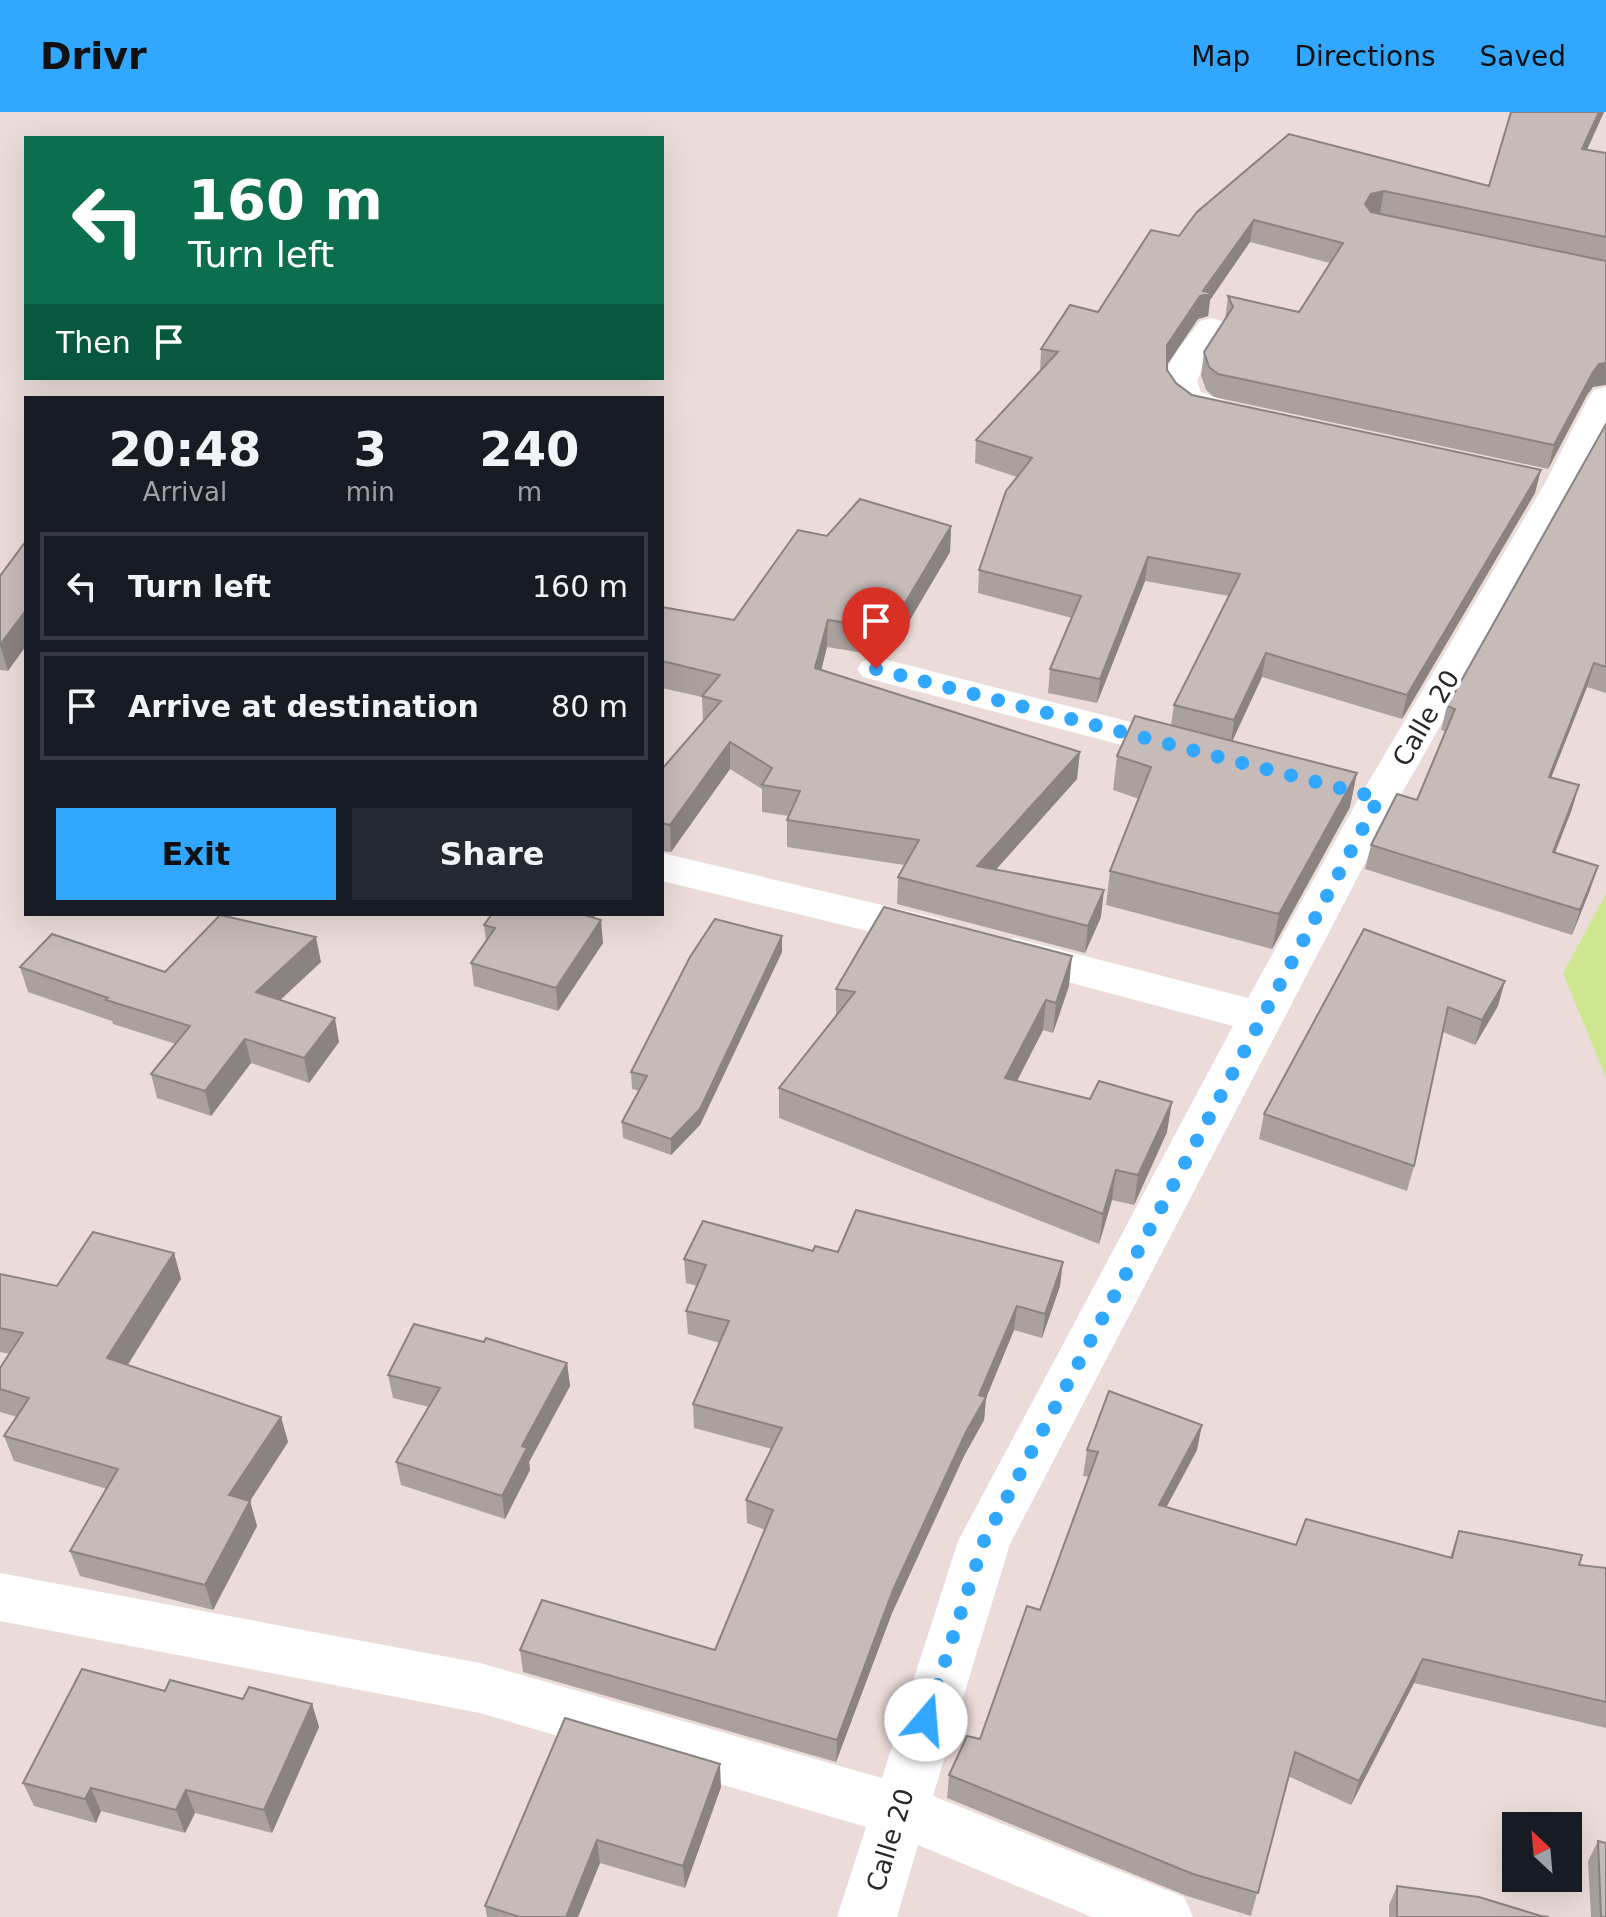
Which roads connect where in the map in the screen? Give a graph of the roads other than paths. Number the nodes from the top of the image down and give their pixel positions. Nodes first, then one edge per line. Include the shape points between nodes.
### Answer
1 (1211, 328) dead end
2 (1606, 397) edge
3 (1264, 421) edge
4 (876, 669) dead end
5 (1212, 755) edge
6 (664, 867) edge
7 (1260, 1017) junction
8 (0, 1597) edge
9 (899, 1810) junction
10 (867, 1917) edge
11 (1163, 1917) edge

1 - 3 street via 1179,375 1179,390 1202,408
2 - 7 street, Calle 20 via 1545,482 1364,794
4 - 5 street
6 - 7 street
7 - 9 street, Calle 20 via 984,1541
8 - 9 street via 480,1688
9 - 10 street, Calle 20
9 - 11 street

